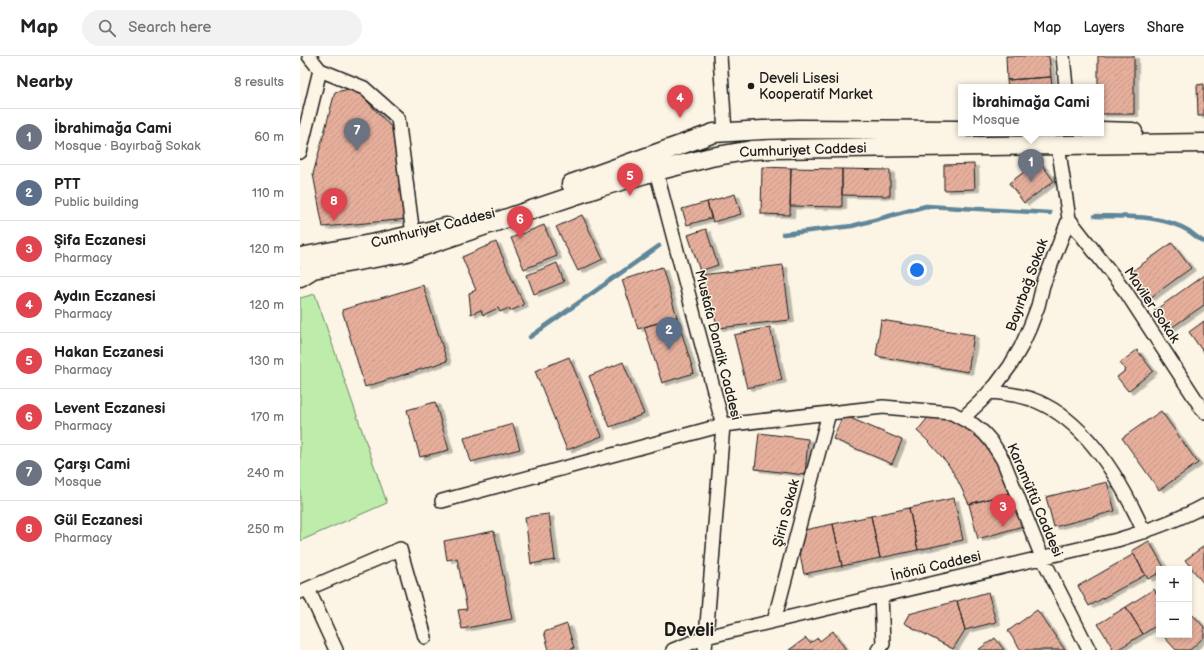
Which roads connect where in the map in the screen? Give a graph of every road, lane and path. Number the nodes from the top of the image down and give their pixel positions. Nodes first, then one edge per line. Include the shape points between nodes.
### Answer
1 (309, 56) edge
2 (720, 56) edge
3 (1063, 56) edge
4 (320, 70) junction
5 (1066, 84) edge
6 (958, 130) edge
7 (725, 132) junction
8 (1104, 132) edge
9 (1204, 132) edge
10 (1204, 144) edge
11 (1058, 145) junction
12 (300, 152) edge
13 (656, 171) junction
14 (1069, 219) junction
15 (413, 235) junction
16 (303, 253) edge
17 (300, 277) edge
18 (989, 392) junction
19 (1204, 412) edge
20 (829, 413) junction
21 (963, 418) junction
22 (723, 425) junction
23 (442, 501) dead end
24 (1204, 506) edge
25 (1144, 532) junction
26 (1042, 557) junction
27 (304, 591) edge
28 (881, 595) junction
29 (774, 621) junction
30 (425, 637) dead end
31 (705, 644) edge
32 (885, 648) edge
33 (336, 650) edge
34 (672, 650) edge
35 (1089, 650) edge

1 - 4 street
2 - 7 street
3 - 5 street
4 - 12 street
4 - 15 street via 364,88 398,118
6 - 7 main road, Cumhuriyet Caddesi via 799,129
7 - 15 main road, Cumhuriyet Caddesi via 714,133 497,212
8 - 9 main road
10 - 11 main road, Cumhuriyet Caddesi
11 - 13 main road, Cumhuriyet Caddesi via 752,150 710,157
11 - 14 street, Bayırbağ Sokak
13 - 17 main road, Cumhuriyet Caddesi via 600,187 403,253 314,269
13 - 22 street, Mustafa Dandik Caddesi
14 - 18 street, Bayırbağ Sokak via 1021,347 1010,366
14 - 19 street, Maviler Sokak via 1126,292
15 - 16 main road, Cumhuriyet Caddesi
18 - 21 street, Bayırbağ Sokak
18 - 25 street via 1032,400 1052,409 1070,422 1114,474
20 - 21 street, Karamüftü Caddesi via 883,407 952,413
20 - 22 street, Karamüftü Caddesi
20 - 29 street, Şirin Sokak
21 - 26 street, Karamüftü Caddesi via 984,433 1001,455
22 - 23 street, Karamüftü Caddesi
22 - 31 street, Mustafa Dandik Caddesi
24 - 25 street, İnönü Caddesi
25 - 26 street, İnönü Caddesi
26 - 28 street, İnönü Caddesi
26 - 35 street, Karamüftü Caddesi
27 - 30 street via 400,549
27 - 33 street
28 - 29 street, İnönü Caddesi
28 - 32 street
29 - 31 street, İnönü Caddesi
31 - 34 street, İnönü Caddesi

